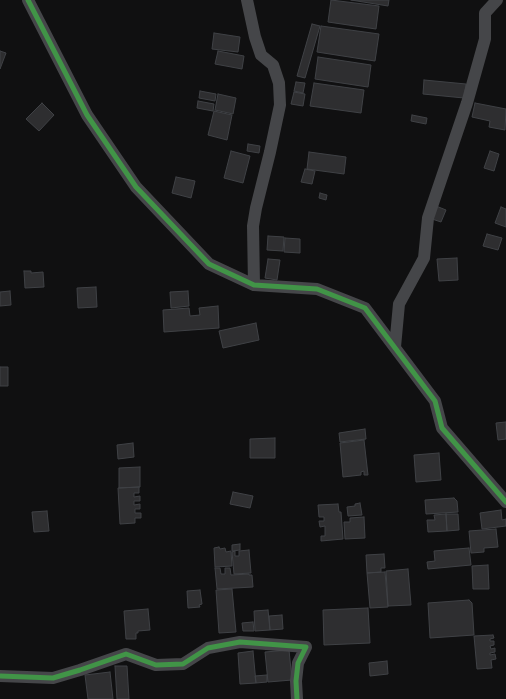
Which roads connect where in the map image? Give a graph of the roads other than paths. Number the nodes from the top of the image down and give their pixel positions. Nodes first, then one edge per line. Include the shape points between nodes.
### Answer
1 (28, 0) edge
2 (247, 0) edge
3 (497, 0) edge
4 (254, 285) junction
5 (395, 347) junction
6 (506, 502) edge
7 (0, 676) edge
8 (297, 699) edge

1 - 4 street via 86,115 136,186 209,264
2 - 4 street via 254,37 261,55 273,65 279,83 280,105 253,226
3 - 5 street via 485,13 485,39 467,103 428,218 424,258 398,304
4 - 5 street via 317,289 365,308
5 - 6 street via 435,401 442,428
7 - 8 street via 53,678 126,654 156,665 183,664 208,648 240,642 306,647 298,663

